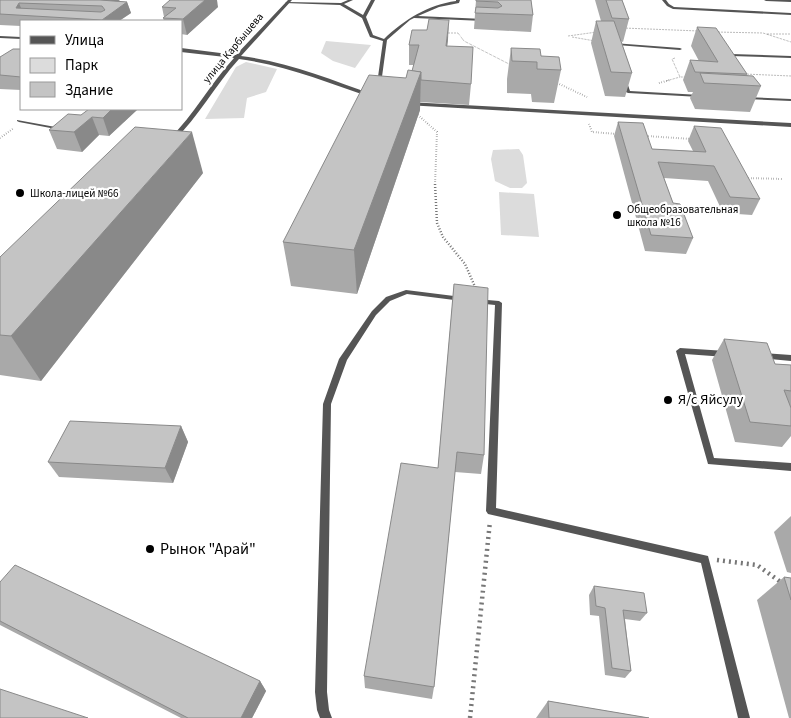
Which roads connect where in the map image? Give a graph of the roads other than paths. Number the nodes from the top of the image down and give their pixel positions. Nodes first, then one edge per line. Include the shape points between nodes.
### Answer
1 (351, 0) edge
2 (373, 0) edge
3 (458, 0) edge
4 (664, 0) edge
5 (766, 0) edge
6 (289, 1) edge
7 (791, 1) edge
8 (439, 2) edge
9 (341, 4) junction
10 (791, 14) edge
11 (364, 17) junction
12 (414, 17) junction
13 (486, 21) edge
14 (0, 37) edge
15 (20, 38) edge
16 (385, 40) junction
17 (680, 49) road end
18 (182, 50) edge
19 (617, 54) edge
20 (791, 57) edge
21 (236, 59) junction
22 (622, 73) edge
23 (736, 73) edge
24 (379, 89) edge
25 (754, 92) edge
26 (704, 96) edge
27 (379, 98) edge
28 (742, 98) edge
29 (761, 98) junction
30 (791, 100) edge
31 (399, 103) edge
32 (19, 121) dead end
33 (791, 125) edge
34 (65, 130) edge
35 (162, 148) edge
36 (736, 354) edge
37 (754, 356) edge
38 (791, 358) edge
39 (791, 468) edge
40 (326, 718) edge
41 (744, 718) edge

1 - 9 lane
2 - 11 lane
3 - 8 lane
4 - 10 lane via 668,5 682,9
5 - 7 lane
6 - 9 lane
6 - 21 street, улица Карбышева
8 - 12 lane
9 - 11 lane
11 - 16 lane via 371,36
12 - 13 lane
12 - 16 lane
14 - 15 street
16 - 24 lane
17 - 19 lane via 614,44
18 - 21 street
20 - 23 lane via 726,57 724,59
21 - 27 street via 259,60 296,69
21 - 35 street, улица Карбышева via 184,128
22 - 26 lane via 628,92
25 - 29 lane
28 - 29 lane
29 - 30 lane
31 - 33 street via 422,107
32 - 34 lane
36 - 39 lane via 680,351 711,461
37 - 38 lane
40 - 41 lane via 321,692 327,404 346,353 388,299 406,292 499,303 491,511 705,558

